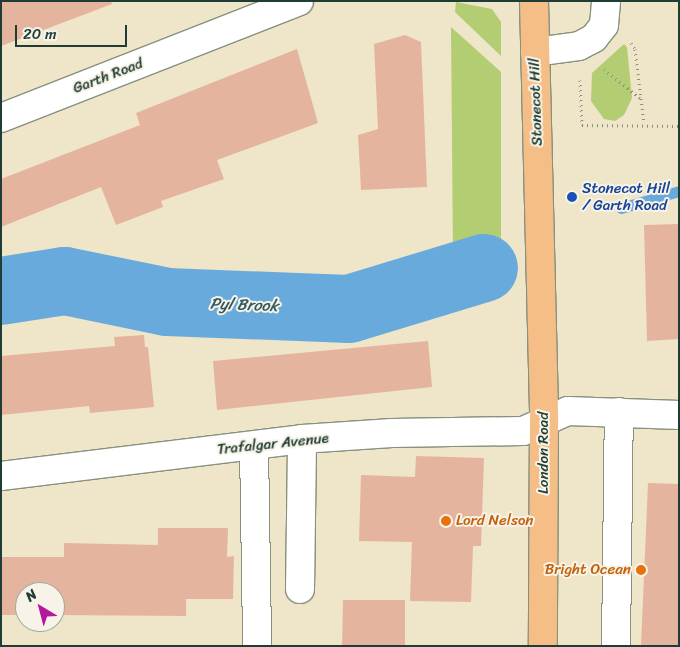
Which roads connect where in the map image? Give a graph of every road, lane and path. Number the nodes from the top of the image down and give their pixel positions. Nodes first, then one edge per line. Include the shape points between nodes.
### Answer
1 (299, 1) edge
2 (534, 1) edge
3 (606, 1) edge
4 (627, 38) dead end
5 (535, 52) junction
6 (602, 68) dead end
7 (580, 70) dead end
8 (641, 98) junction
9 (1, 118) edge
10 (644, 123) junction
11 (679, 126) edge
12 (543, 320) joint
13 (619, 412) junction
14 (679, 415) edge
15 (544, 421) junction
16 (302, 439) junction
17 (254, 446) junction
18 (1, 476) edge
19 (300, 589) dead end
20 (257, 646) edge
21 (543, 646) edge
22 (616, 646) edge

1 - 9 street, Garth Road
2 - 5 highway, Stonecot Hill
3 - 5 street via 604,25 594,38 579,46
4 - 8 path via 635,49
5 - 12 highway, Stonecot Hill
6 - 8 path
7 - 10 path via 582,125
8 - 10 path
10 - 11 path
12 - 15 highway, London Road
13 - 14 street, Trafalgar Avenue
13 - 15 street, Trafalgar Avenue via 568,411
13 - 22 street
15 - 16 street, Trafalgar Avenue via 523,430
15 - 21 highway, London Road
16 - 17 street, Trafalgar Avenue
16 - 19 street
17 - 18 street, Trafalgar Avenue
17 - 20 street

